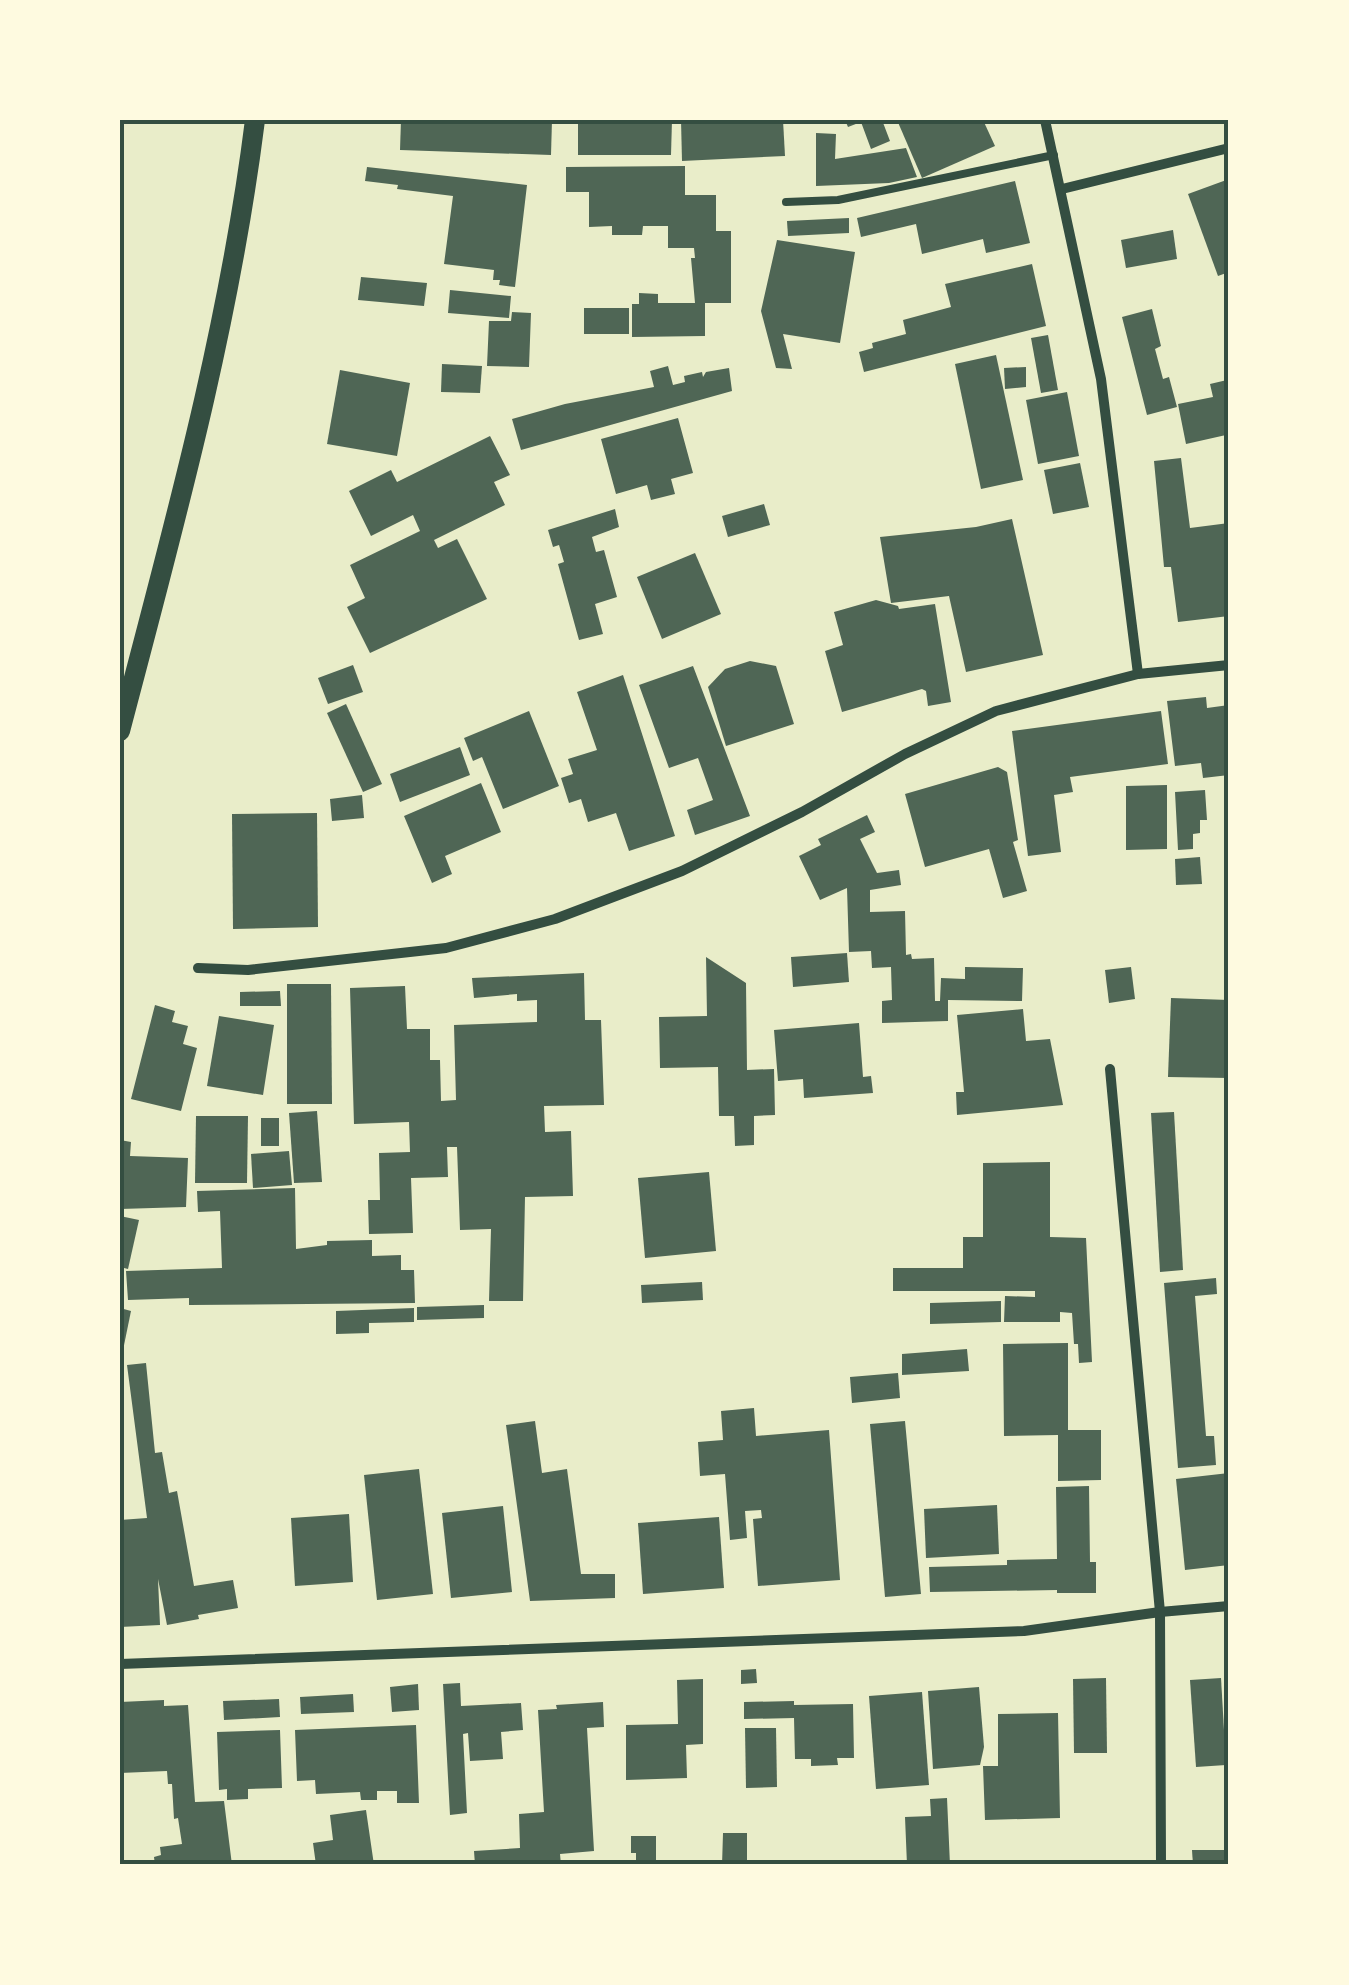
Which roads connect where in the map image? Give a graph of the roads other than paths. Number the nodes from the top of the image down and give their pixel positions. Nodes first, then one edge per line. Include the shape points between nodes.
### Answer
1 (255, 120) edge
2 (1045, 120) edge
3 (1229, 148) edge
4 (1054, 155) junction
5 (1062, 189) junction
6 (786, 202) dead end
7 (1229, 665) edge
8 (1138, 674) junction
9 (120, 731) edge
10 (198, 968) dead end
11 (1110, 1069) dead end
12 (1229, 1606) edge
13 (1160, 1612) junction
14 (120, 1664) edge
15 (1161, 1865) edge

1 - 9 main road via 218,344
2 - 4 street
3 - 5 street
4 - 5 street
4 - 6 lane via 838,200
5 - 8 street via 1101,378
7 - 8 street
8 - 10 street via 996,711 682,871 555,919 446,948 248,970
11 - 13 street
12 - 13 street
13 - 14 street via 1024,1632
13 - 15 street

